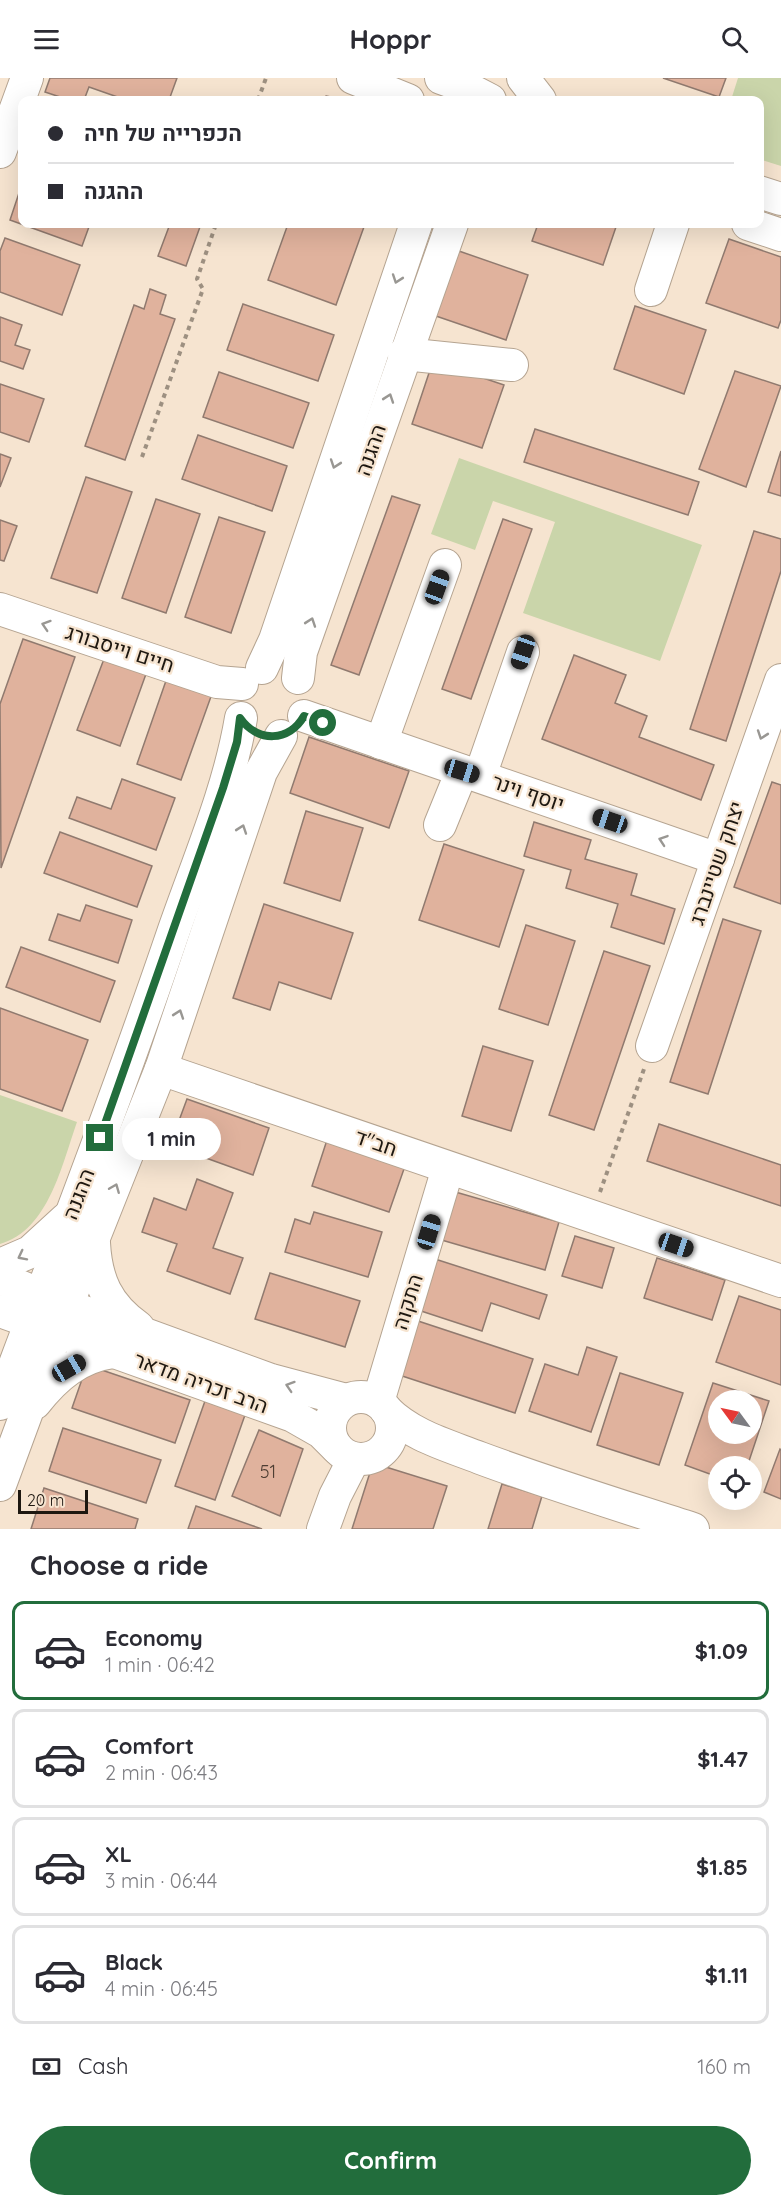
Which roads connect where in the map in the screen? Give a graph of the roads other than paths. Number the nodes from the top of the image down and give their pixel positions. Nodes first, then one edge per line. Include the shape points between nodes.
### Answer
1 (27, 78) edge
2 (347, 78) edge
3 (353, 78) edge
4 (501, 78) edge
5 (523, 78) edge
6 (457, 86) edge
7 (20, 96) edge
8 (376, 96) edge
9 (398, 96) edge
10 (482, 96) edge
11 (494, 96) edge
12 (537, 96) edge
13 (18, 103) edge
14 (0, 152) edge
15 (764, 194) edge
16 (781, 199) edge
17 (415, 228) edge
18 (451, 228) edge
19 (672, 228) edge
20 (760, 228) edge
21 (781, 235) edge
22 (651, 290) dead end
23 (404, 354) junction
24 (512, 365) dead end
25 (445, 565) dead end
26 (0, 609) edge
27 (523, 652) dead end
28 (252, 676) junction
29 (298, 678) junction
30 (781, 680) edge
31 (240, 718) junction
32 (293, 726) junction
33 (381, 743) junction
34 (471, 774) junction
35 (440, 825) dead end
36 (718, 859) junction
37 (652, 1046) road end
38 (161, 1070) junction
39 (448, 1168) junction
40 (71, 1214) junction
41 (94, 1242) junction
42 (0, 1265) edge
43 (0, 1278) edge
44 (781, 1281) edge
45 (0, 1311) edge
46 (49, 1314) junction
47 (151, 1336) junction
48 (0, 1343) edge
49 (113, 1352) junction
50 (346, 1400) junction
51 (10, 1403) edge
52 (382, 1406) junction
53 (356, 1454) junction
54 (537, 1479) junction
55 (0, 1485) edge
56 (674, 1526) edge
57 (323, 1529) edge

1 - 7 street
2 - 8 street
3 - 9 street
4 - 11 street
5 - 12 street
6 - 10 street
13 - 14 street
15 - 16 street
17 -> 28 street, ההגנה via 275,640
18 - 23 street, ההגנה
19 - 22 street
20 - 21 street
23 - 24 street
29 -> 23 street, ההגנה via 301,652
25 - 33 street
28 -> 26 street, חיים וייסבורג via 217,682
27 - 34 street
28 - 29 street via 281,668
28 - 31 street via 237,700
29 - 32 street via 307,700
30 -> 36 street, יצחק שטיינברג
31 - 32 street via 262,736
31 - 40 street, ההגנה via 223,788
32 - 33 street, יוסף וינר
38 -> 32 street, ההגנה via 261,772
33 - 34 street, יוסף וינר
34 - 35 street
36 -> 34 street, יוסף וינר
36 - 37 street, יצחק שטיינברג
38 - 39 street, חב"ד
41 -> 38 street, ההגנה
39 - 44 street, חב"ד
39 - 52 street, התקוה
40 -> 42 street via 30,1252
40 - 46 street, ההגנה
41 - 46 street, ההגנה
41 - 47 street via 99,1281 108,1297 116,1309
43 - 46 street
45 - 46 street
46 - 47 street, הרב זכריה מדאר
46 - 49 street, הרב זכריה מדאר
46 - 51 street
50 -> 47 street, הרב זכריה מדאר via 286,1385
48 - 51 street
49 - 51 street via 92,1355 69,1368 42,1394
49 - 53 street, הרב זכריה מדאר via 293,1416
50 - 52 street, הרב זכריה מדאר via 368,1398
50 - 53 street via 333,1413 332,1440
51 - 55 street
52 - 53 street via 391,1420 390,1441
52 - 54 street via 398,1422 430,1439
53 - 54 street via 415,1455
53 - 57 street
54 - 56 street

